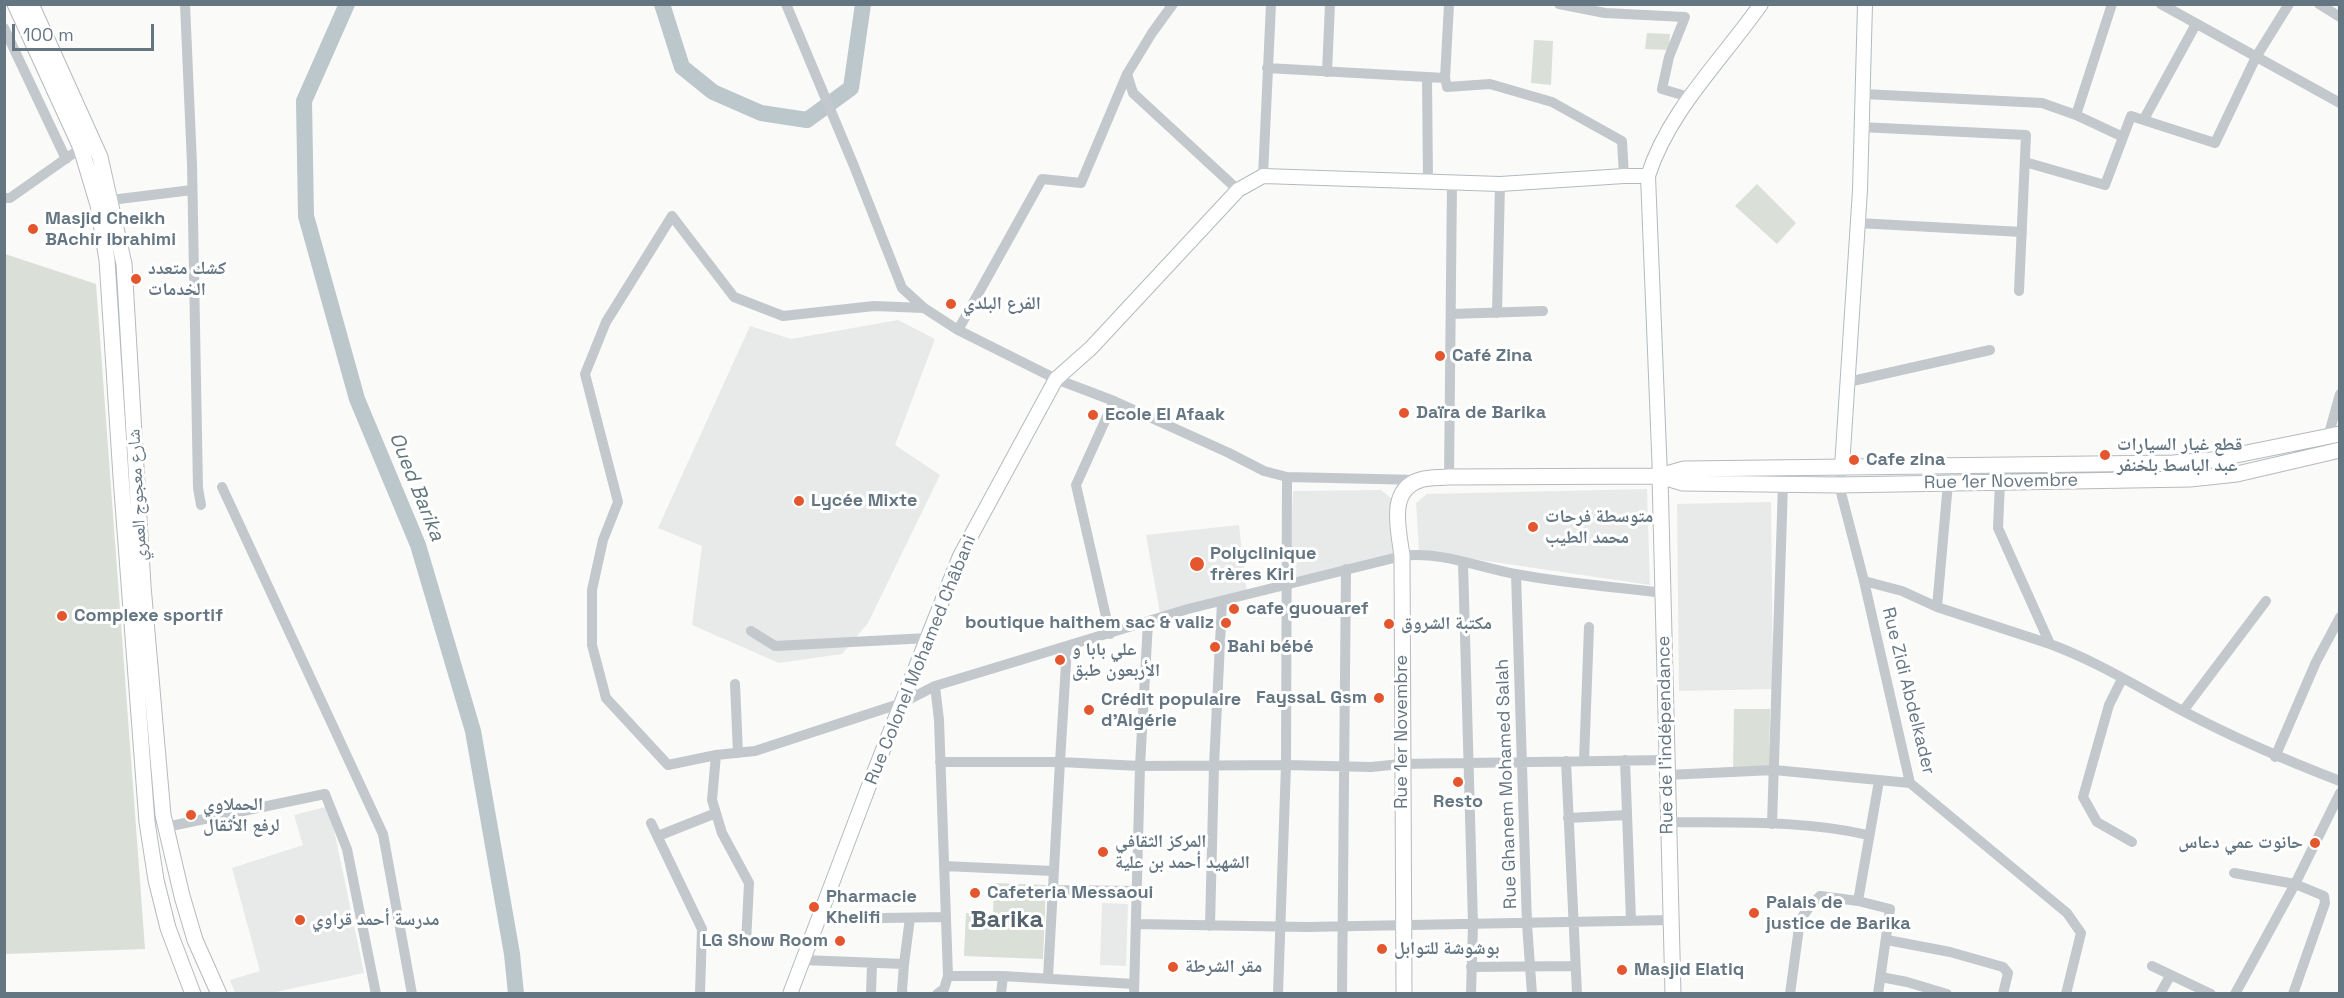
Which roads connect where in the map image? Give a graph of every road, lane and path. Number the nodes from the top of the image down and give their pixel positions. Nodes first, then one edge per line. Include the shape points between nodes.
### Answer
1 (15, 4) edge
2 (31, 4) edge
3 (185, 4) edge
4 (1173, 4) edge
5 (1270, 4) edge
6 (1329, 4) edge
7 (1449, 4) edge
8 (1559, 4) edge
9 (1761, 4) edge
10 (1865, 4) edge
11 (2112, 4) edge
12 (2162, 4) edge
13 (2289, 4) edge
14 (2319, 4) edge
15 (789, 8) edge
16 (2340, 17) edge
17 (2196, 24) junction
18 (4, 28) edge
19 (2256, 57) junction
20 (1266, 68) junction
21 (1327, 72) junction
22 (1127, 74) junction
23 (1427, 77) junction
24 (1445, 78) junction
25 (1864, 94) junction
26 (1689, 97) junction
27 (2340, 103) edge
28 (2076, 115) junction
29 (2144, 119) junction
30 (1860, 127) junction
31 (2123, 136) junction
32 (81, 148) junction
33 (66, 159) junction
34 (2025, 162) junction
35 (1263, 176) junction
36 (1624, 176) junction
37 (1648, 176) junction
38 (1428, 182) junction
39 (1452, 182) junction
40 (1500, 184) junction
41 (192, 190) junction
42 (1238, 190) junction
43 (4, 198) edge
44 (111, 200) junction
45 (1858, 223) junction
46 (2022, 232) junction
47 (2019, 291) dead end
48 (924, 308) junction
49 (1544, 311) dead end
50 (1497, 313) junction
51 (1451, 314) junction
52 (958, 330) junction
53 (1990, 350) dead end
54 (1056, 379) junction
55 (1848, 382) junction
56 (2340, 394) edge
57 (1113, 401) junction
58 (2334, 435) edge
59 (2340, 450) edge
60 (1842, 467) junction
61 (1660, 476) junction
62 (1287, 477) junction
63 (1449, 477) junction
64 (1420, 480) junction
65 (2000, 482) junction
66 (1948, 483) junction
67 (1783, 484) junction
68 (1839, 485) junction
69 (222, 487) dead end
70 (201, 505) dead end
71 (1401, 556) junction
72 (1464, 562) junction
73 (1346, 569) junction
74 (1516, 574) junction
75 (1864, 581) junction
76 (1286, 586) junction
77 (1663, 593) junction
78 (2266, 601) dead end
79 (1222, 602) junction
80 (1937, 607) junction
81 (2340, 617) edge
82 (1148, 622) junction
83 (1589, 627) dead end
84 (751, 631) dead end
85 (1110, 634) junction
86 (928, 638) junction
87 (2050, 644) junction
88 (1067, 647) junction
89 (2122, 679) junction
90 (735, 684) dead end
91 (935, 686) junction
92 (902, 703) junction
93 (2183, 711) junction
94 (738, 753) junction
95 (716, 755) junction
96 (2275, 757) junction
97 (1625, 760) junction
98 (1584, 761) junction
99 (940, 762) junction
100 (1060, 762) junction
101 (1524, 762) junction
102 (1566, 762) junction
103 (1470, 763) junction
104 (1401, 764) junction
105 (1286, 765) junction
106 (1140, 766) junction
107 (1214, 766) junction
108 (1344, 766) junction
109 (1667, 767) junction
110 (1774, 770) junction
111 (1878, 781) junction
112 (2340, 781) edge
113 (1910, 783) junction
114 (2340, 792) edge
115 (716, 813) junction
116 (1627, 815) junction
117 (1568, 818) junction
118 (1668, 822) junction
119 (651, 823) dead end
120 (1772, 824) junction
121 (166, 827) junction
122 (1868, 835) junction
123 (658, 836) junction
124 (2132, 842) dead end
125 (944, 867) junction
126 (1053, 871) junction
127 (2234, 873) dead end
128 (2295, 884) junction
129 (1052, 890) junction
130 (1137, 891) junction
131 (1858, 901) junction
132 (946, 917) junction
133 (910, 918) junction
134 (819, 919) junction
135 (1631, 920) junction
136 (1671, 920) junction
137 (1572, 922) junction
138 (1136, 924) junction
139 (1473, 924) junction
140 (1527, 924) junction
141 (1342, 925) junction
142 (1210, 926) junction
143 (1404, 926) junction
144 (1279, 927) junction
145 (1887, 940) junction
146 (746, 943) dead end
147 (803, 960) junction
148 (872, 963) junction
149 (904, 964) junction
150 (1531, 965) junction
151 (1575, 966) junction
152 (2152, 966) dead end
153 (1471, 967) junction
154 (948, 975) junction
155 (1003, 976) junction
156 (2170, 976) junction
157 (1048, 977) junction
158 (1881, 977) junction
159 (1134, 989) edge
160 (193, 993) edge
161 (219, 993) edge
162 (376, 993) edge
163 (412, 993) edge
164 (700, 993) edge
165 (792, 993) edge
166 (871, 993) edge
167 (903, 993) edge
168 (937, 993) edge
169 (1001, 993) edge
170 (1278, 993) edge
171 (1342, 993) edge
172 (1404, 993) edge
173 (1471, 993) edge
174 (1532, 993) edge
175 (1577, 993) edge
176 (1673, 993) edge
177 (1790, 993) edge
178 (1878, 993) edge
179 (1947, 993) edge
180 (2002, 993) edge
181 (2066, 993) edge
182 (2160, 993) edge
183 (2211, 993) edge
184 (2235, 993) edge
185 (2292, 993) edge

1 - 32 main road, شارع معجوج العمري
2 - 44 main road, شارع معجوج العمري via 100,157
3 - 41 street
4 - 22 street
5 - 20 street
6 - 21 street
7 - 24 street
8 - 26 street via 1605,13 1685,17 1669,57 1662,89
9 - 26 main road
10 - 25 main road
11 - 28 street
12 - 17 street
13 - 19 street
14 - 16 street
15 - 48 street via 902,288
17 - 19 street
17 - 29 street
18 - 33 street
19 - 27 street
19 - 29 street via 2214,142
20 - 21 street
20 - 35 street
21 - 23 street
22 - 42 street via 1134,93
22 - 52 street via 1081,183 1042,178
23 - 24 street
23 - 38 street
24 - 36 street via 1447,87 1490,84 1552,102 1622,141
25 - 28 street via 2042,103
25 - 30 main road
26 - 37 main road via 1656,152
28 - 31 street
29 - 31 street via 2131,116
30 - 34 street via 2026,135
30 - 45 main road
31 - 34 street via 2105,185
32 - 33 street
32 - 160 main road, شارع معجوج العمري via 98,205 107,260 147,822 168,928
33 - 43 street via 10,198
34 - 46 street
35 - 38 main road
35 - 42 main road, Rue Colonel Mohamed Châbani
36 - 37 main road
36 - 40 main road
37 - 61 main road
38 - 39 main road
39 - 40 main road
39 - 51 street
40 - 50 street
41 - 44 street
41 - 70 street
42 - 54 main road, Rue Colonel Mohamed Châbani via 1091,348
44 - 121 main road, شارع معجوج العمري via 124,264 143,586
45 - 46 street
45 - 55 main road
46 - 47 street
48 - 52 street
48 - 95 street via 874,306 783,316 734,297 672,216 606,322 585,374 618,502 603,540 592,590 592,645 606,698 668,765
49 - 50 street
50 - 51 street
51 - 63 street
52 - 54 street
53 - 55 street
54 - 57 street
54 - 86 main road, Rue Colonel Mohamed Châbani via 960,556
55 - 60 main road
56 - 58 street
57 - 62 street via 1264,471
57 - 85 street via 1076,485
58 - 60 main road via 2212,460 2173,463
59 - 65 main road, Rue 1er Novembre via 2237,474 2190,479
60 - 61 main road via 1684,469
60 - 68 street, Rue Zidi Abdelkader
61 - 63 main road
61 - 67 main road, Rue 1er Novembre via 1683,483
61 - 77 main road, Rue de l'indépendance
62 - 64 street
62 - 76 street
63 - 64 main road
64 - 71 main road, Rue 1er Novembre via 1407,488 1396,506
65 - 66 main road, Rue 1er Novembre
65 - 87 street via 1998,528
66 - 68 main road, Rue 1er Novembre
66 - 80 street
67 - 68 main road, Rue 1er Novembre
67 - 110 street
68 - 75 street, Rue Zidi Abdelkader
69 - 163 street via 383,834
71 - 72 street via 1435,555
71 - 73 street
71 - 104 main road, Rue 1er Novembre
72 - 74 street
72 - 103 street
73 - 76 street
73 - 108 street
74 - 77 street
74 - 101 street, Rue Ghanem Mohamed Salah
75 - 80 street via 1902,591
75 - 113 street, Rue Zidi Abdelkader
76 - 79 street
76 - 105 street
77 - 109 main road, Rue de l'indépendance
78 - 93 street
79 - 82 street
79 - 107 street
80 - 87 street
81 - 96 street
82 - 85 street
82 - 106 street
83 - 98 street
84 - 86 street via 775,646
85 - 88 street
86 - 92 main road, Rue Colonel Mohamed Châbani
87 - 89 street via 2078,654
88 - 91 street
88 - 100 street
89 - 93 street
89 - 124 street via 2109,705 2084,797 2097,822
90 - 94 street
91 - 92 street
91 - 99 street
92 - 94 street via 755,752
92 - 134 main road, Rue Colonel Mohamed Châbani
93 - 96 street
94 - 95 street
95 - 115 street via 712,800
96 - 112 street
97 - 98 street
97 - 109 street
97 - 116 street
98 - 102 street
99 - 100 street
99 - 125 street
100 - 106 street
100 - 126 street
101 - 102 street
101 - 103 street
101 - 140 street, Rue Ghanem Mohamed Salah
102 - 117 street
103 - 104 street
103 - 139 street
104 - 108 street
104 - 143 main road, Rue 1er Novembre
105 - 107 street
105 - 108 street
105 - 144 street
106 - 107 street
106 - 130 street
107 - 142 street
108 - 141 street
109 - 110 street
109 - 118 main road, Rue de l'indépendance
110 - 111 street
110 - 120 street
111 - 113 street
111 - 122 street
113 - 181 street, Rue Zidi Abdelkader via 2067,913 2081,933
114 - 128 street
115 - 123 street
115 - 146 street via 722,833 749,883
116 - 117 street
116 - 135 street
117 - 137 street
118 - 120 street
118 - 136 main road, Rue de l'indépendance
119 - 123 street
120 - 122 street via 1842,829
121 - 161 main road, شارع معجوج العمري via 195,940
121 - 162 street via 325,794 347,849
122 - 131 street
123 - 164 street via 702,929
125 - 126 street
125 - 132 street
126 - 129 street
127 - 128 street
128 - 184 street
128 - 185 street via 2324,896 2325,903
129 - 130 street
129 - 157 street
130 - 138 street
131 - 145 street via 1890,909
131 - 177 street via 1820,896 1810,906 1800,920
132 - 133 street
132 - 154 street
133 - 134 street
133 - 149 street
134 - 147 main road, Rue Colonel Mohamed Châbani
135 - 136 street
135 - 137 street
136 - 176 main road, Rue de l'indépendance
137 - 140 street
137 - 151 street
138 - 142 street
138 - 159 street
139 - 140 street
139 - 143 street
139 - 153 street
140 - 150 street, Rue Ghanem Mohamed Salah
141 - 143 street
141 - 144 street
141 - 171 street
142 - 144 street
143 - 172 main road, Rue 1er Novembre
144 - 170 street
145 - 158 street
145 - 180 street via 2003,967 2008,973
147 - 148 street
147 - 165 main road, Rue Colonel Mohamed Châbani
148 - 149 street
148 - 166 street
149 - 167 street
150 - 151 street
150 - 153 street
150 - 174 street, Rue Ghanem Mohamed Salah
151 - 175 street
152 - 156 street
153 - 173 street
154 - 155 street
154 - 168 street via 944,989
155 - 157 street
155 - 169 street
156 - 182 street
156 - 183 street
157 - 159 street
158 - 178 street
158 - 179 street

